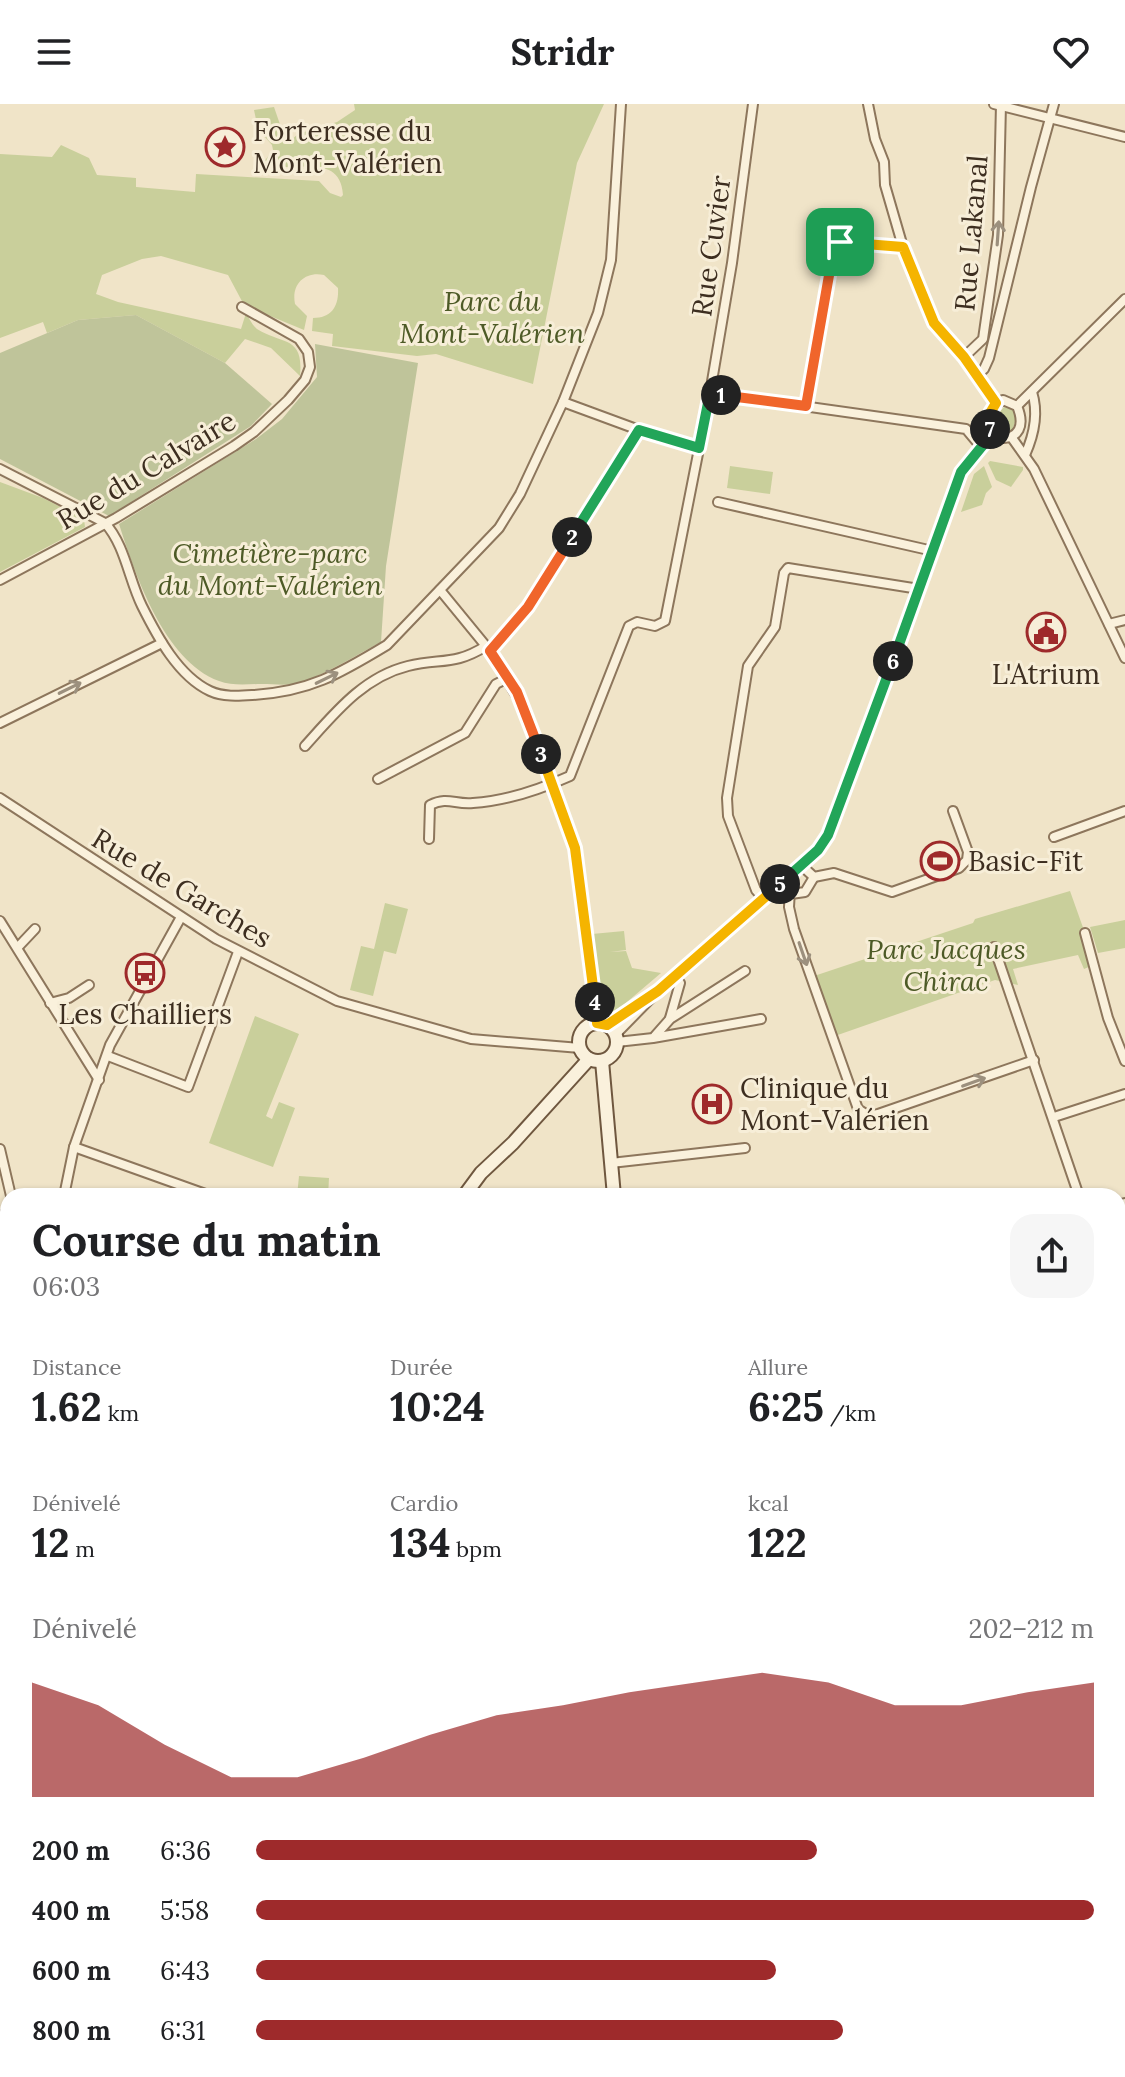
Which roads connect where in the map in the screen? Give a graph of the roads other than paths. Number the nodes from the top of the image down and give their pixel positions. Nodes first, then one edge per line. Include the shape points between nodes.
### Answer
1 (621, 104) edge
2 (753, 104) edge
3 (868, 104) edge
4 (1054, 104) edge
5 (999, 105) edge
6 (1049, 117) junction
7 (1125, 137) edge
8 (903, 247) junction
9 (1125, 299) edge
10 (242, 307) dead end
11 (964, 357) junction
12 (977, 375) junction
13 (1032, 392) junction
14 (710, 393) junction
15 (563, 402) junction
16 (996, 403) junction
17 (806, 406) junction
18 (1017, 406) junction
19 (639, 430) junction
20 (992, 434) junction
21 (1012, 438) junction
22 (981, 447) junction
23 (699, 448) junction
24 (1025, 455) junction
25 (0, 469) edge
26 (718, 502) dead end
27 (105, 523) junction
28 (933, 551) junction
29 (0, 579) edge
30 (919, 589) junction
31 (440, 590) junction
32 (1125, 620) edge
33 (1109, 624) junction
34 (162, 643) junction
35 (488, 649) junction
36 (1125, 658) edge
37 (508, 678) junction
38 (0, 723) edge
39 (305, 746) dead end
40 (378, 779) dead end
41 (551, 784) junction
42 (0, 798) edge
43 (953, 811) dead end
44 (1121, 812) edge
45 (1054, 837) dead end
46 (429, 839) dead end
47 (802, 866) junction
48 (814, 877) junction
49 (782, 881) junction
50 (791, 894) junction
51 (763, 898) junction
52 (181, 917) junction
53 (0, 921) edge
54 (35, 929) dead end
55 (1085, 933) dead end
56 (18, 947) junction
57 (994, 947) dead end
58 (238, 952) junction
59 (745, 971) dead end
60 (675, 977) junction
61 (89, 985) dead end
62 (50, 1003) junction
63 (670, 1019) junction
64 (761, 1019) dead end
65 (609, 1031) junction
66 (653, 1038) junction
67 (108, 1056) junction
68 (590, 1056) junction
69 (1034, 1060) junction
70 (1125, 1061) edge
71 (99, 1080) junction
72 (1125, 1094) edge
73 (1054, 1117) junction
74 (74, 1147) junction
75 (745, 1148) dead end
76 (0, 1149) edge
77 (611, 1163) junction
78 (1, 1164) edge
79 (8, 1188) edge
80 (66, 1188) edge
81 (186, 1188) edge
82 (470, 1188) edge
83 (613, 1188) edge
84 (1076, 1188) edge

1 - 15 street via 611,260 598,313
2 - 14 street, Rue Cuvier
3 - 8 street
4 - 6 street
5 - 6 street
11 -> 5 street, Rue Lakanal via 983,339 998,235
6 - 7 street
6 - 12 street via 989,358
8 - 11 street via 934,323
8 - 17 street via 840,242 834,247
9 - 13 street
10 - 27 street, Rue du Calvaire via 299,339 308,352 309,373 254,432
11 - 12 street
12 - 16 street
13 - 18 street
13 - 24 street via 1037,409
14 - 17 street
14 - 23 street, Rue Cuvier
15 - 19 street
15 - 31 street via 499,528
16 - 18 street via 1009,400
16 - 20 street via 989,419
17 - 22 street via 966,429
18 - 21 street via 1021,421
19 - 23 street
19 - 35 street via 528,607
20 - 21 street
20 - 22 street
21 - 24 street
22 - 28 street via 961,472
23 - 41 street, Rue Cuvier via 665,621 629,626 570,776
24 - 33 street
25 - 27 street
26 - 28 street
27 - 29 street, Rue du Calvaire
27 - 34 street
28 - 30 street
30 - 47 street via 828,835
30 - 51 street via 788,568 784,573 775,627 748,666 727,798 728,816
34 -> 31 street via 209,690 229,696 308,687 387,645
31 - 35 street
32 - 33 street
33 - 36 street
38 -> 34 street
35 - 37 street
35 - 39 street via 458,660 408,666 353,693
37 - 40 street via 496,684 465,733
37 - 41 street
41 - 46 street via 472,804 441,799 430,805
41 - 65 street via 575,848
42 - 52 street, Rue de Garches
43 - 48 street via 968,852 959,868 892,892 834,873
44 - 45 street
47 - 48 street
47 - 49 street
48 - 50 street via 805,892
49 - 50 street
49 - 51 street
50 -> 69 street via 794,929 858,1109 869,1116 878,1114
51 - 60 street
52 - 58 street, Rue de Garches
52 - 67 street
53 - 56 street
54 - 56 street
55 - 70 street
56 - 62 street
57 - 69 street
58 - 67 street via 188,1087
58 - 68 street, Rue de Garches via 346,1004 471,1039
59 - 63 street
60 - 63 street via 680,983
60 - 65 street
61 - 62 street
62 - 71 street
63 - 66 street
64 - 66 street
65 - 66 street
65 - 68 street via 613,1054
65 - 68 street via 589,1025 582,1032
67 - 71 street
68 - 77 street
68 - 82 street
69 - 73 street
71 - 74 street
72 - 73 street
73 - 84 street
74 - 80 street
74 - 81 street
75 - 77 street
76 - 78 street
77 - 83 street
78 - 79 street

